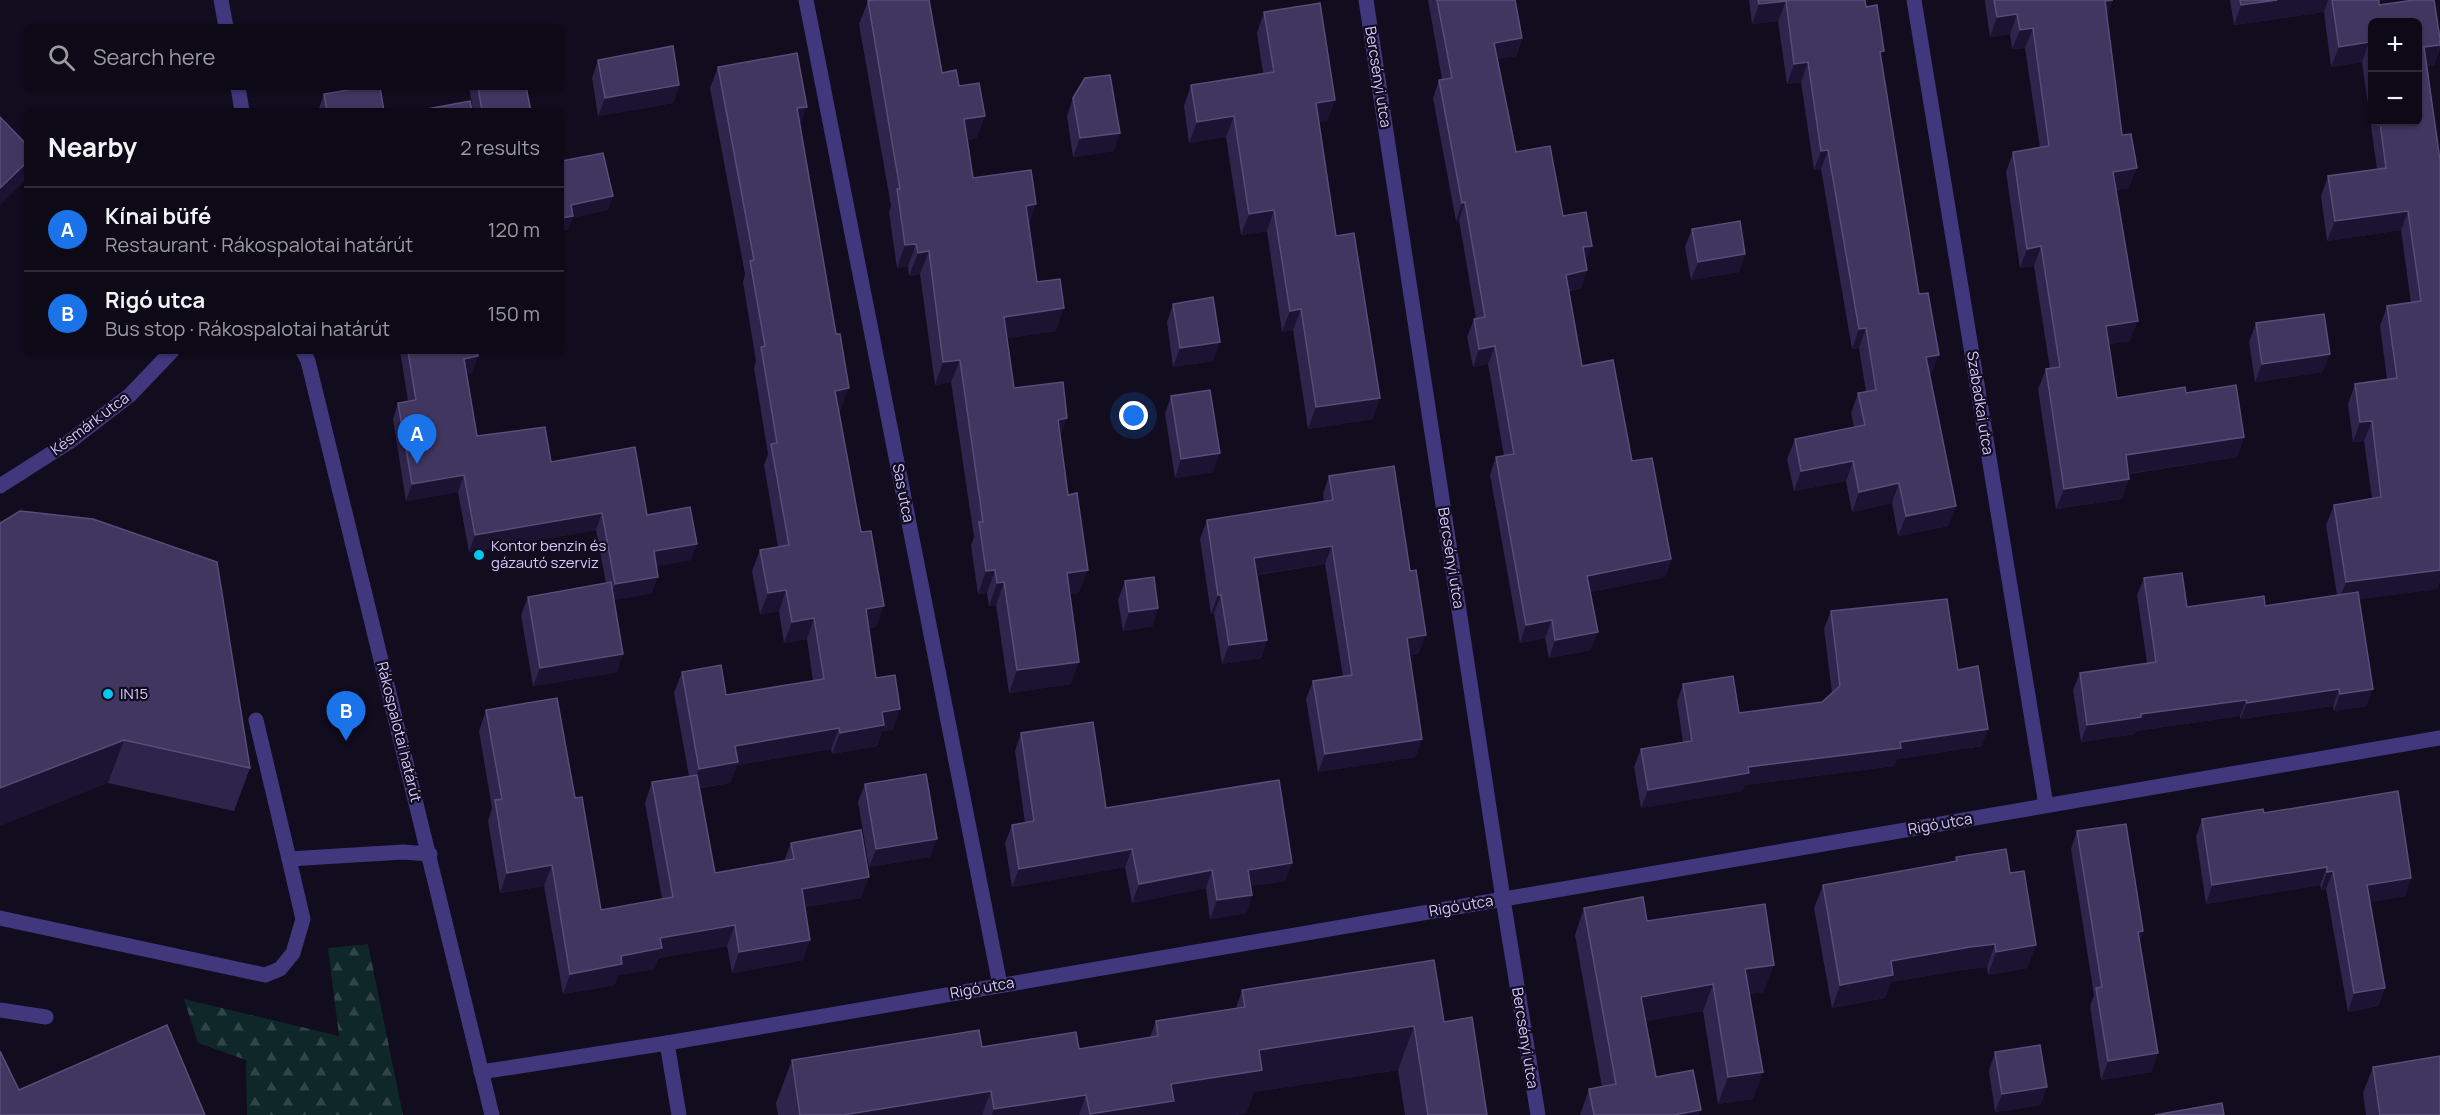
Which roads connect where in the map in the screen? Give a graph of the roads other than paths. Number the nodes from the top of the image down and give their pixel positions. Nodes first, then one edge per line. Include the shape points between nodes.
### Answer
1 (221, 0) edge
2 (806, 0) edge
3 (1366, 0) edge
4 (1914, 0) edge
5 (225, 24) edge
6 (238, 90) edge
7 (242, 108) edge
8 (169, 354) edge
9 (304, 354) edge
10 (0, 486) edge
11 (256, 720) dead end
12 (2440, 738) edge
13 (2046, 805) junction
14 (430, 854) junction
15 (289, 859) junction
16 (1503, 899) junction
17 (0, 918) edge
18 (1000, 985) junction
19 (0, 1010) edge
20 (46, 1017) dead end
21 (667, 1043) junction
22 (481, 1072) junction
23 (492, 1115) edge
24 (679, 1115) edge
25 (1538, 1115) edge

1 - 5 street
2 - 18 street, Sas utca
3 - 16 street, Bercsényi utca
4 - 13 street, Szabadkai utca
6 - 7 street
8 - 10 street, Késmárk utca via 130,395 69,442
9 - 14 street, Rákospalotai határút
11 - 15 street
12 - 13 street, Rigó utca
13 - 16 street, Rigó utca
14 - 15 street
14 - 22 street, Rákospalotai határút
15 - 17 street via 303,919 293,952 280,969 265,975
16 - 18 street, Rigó utca
16 - 25 street, Bercsényi utca
18 - 21 street, Rigó utca
19 - 20 street
21 - 22 street, Rigó utca
21 - 24 street
22 - 23 street, Rákospalotai határút

